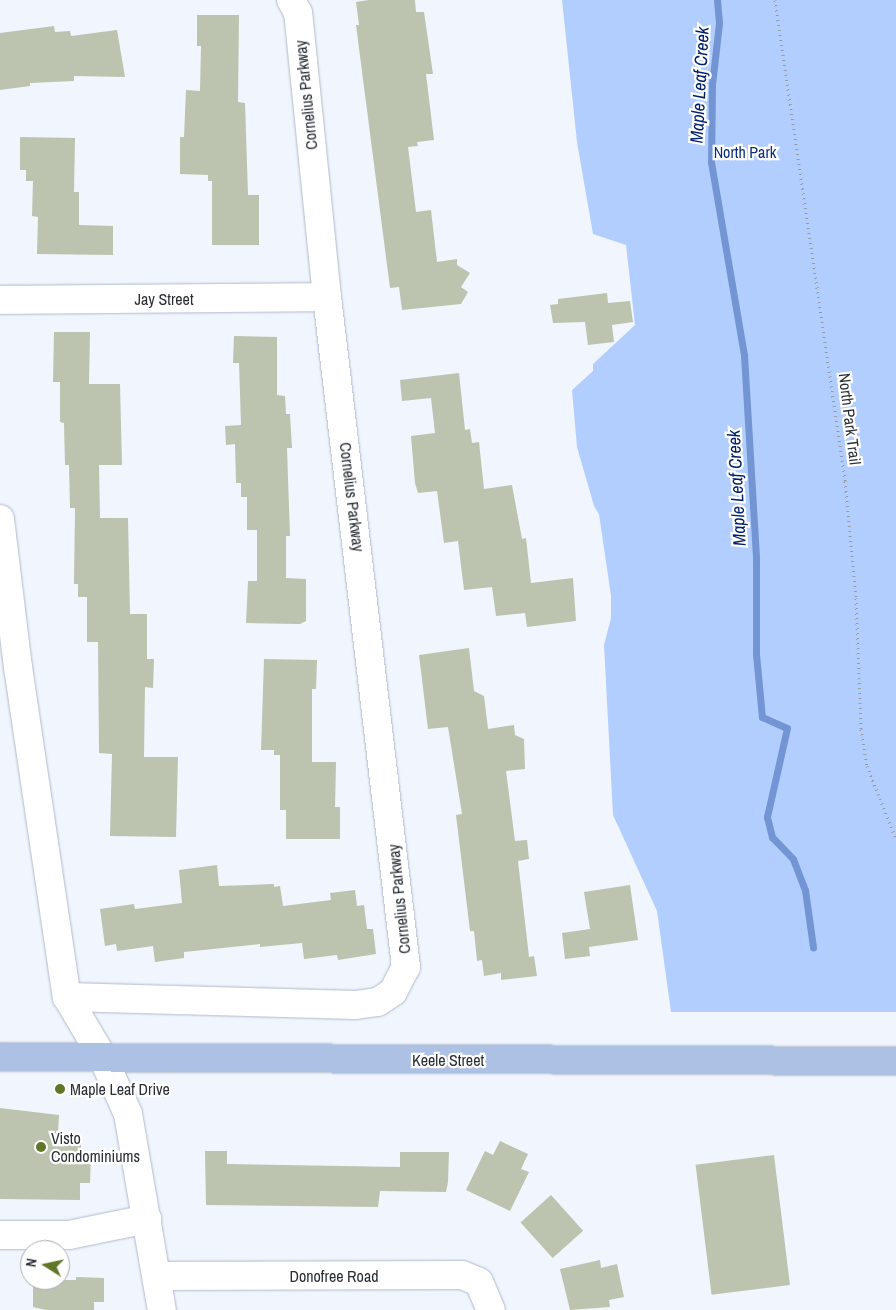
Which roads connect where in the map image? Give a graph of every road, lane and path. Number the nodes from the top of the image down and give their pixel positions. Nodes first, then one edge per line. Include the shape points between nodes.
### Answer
1 (291, 0) edge
2 (775, 0) edge
3 (327, 298) junction
4 (0, 300) edge
5 (0, 519) edge
6 (9, 667) edge
7 (896, 839) edge
8 (67, 998) junction
9 (0, 1056) edge
10 (103, 1058) junction
11 (896, 1061) edge
12 (147, 1219) junction
13 (0, 1235) edge
14 (157, 1276) junction
15 (162, 1310) edge
16 (491, 1310) edge

1 - 3 street, Cornelius Parkway via 298,13
2 - 7 path, North Park Trail via 845,481 856,598 861,729 867,766
3 - 4 street, Jay Street
3 - 8 street, Cornelius Parkway via 406,967 393,992 378,1002 356,1005
5 - 6 street
6 - 8 street
8 - 10 street
9 - 10 main road, Keele Street
10 - 11 main road, Keele Street
10 - 12 street via 128,1114
12 - 13 street via 70,1235
12 - 14 street
14 - 15 street
14 - 16 street, Donofree Road via 462,1275 479,1282

